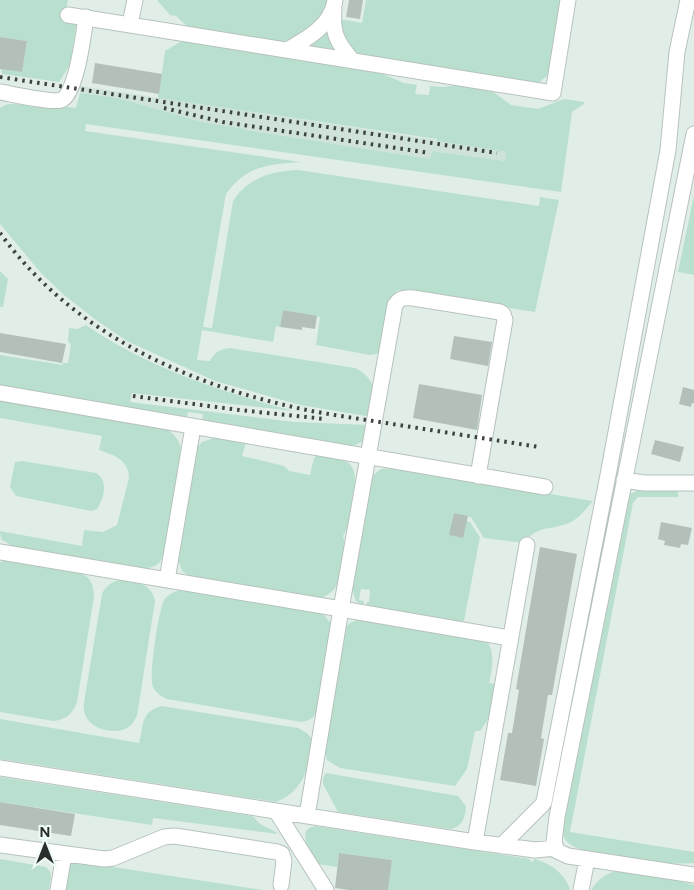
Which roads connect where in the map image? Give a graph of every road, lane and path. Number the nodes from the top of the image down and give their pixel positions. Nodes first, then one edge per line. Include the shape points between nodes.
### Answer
1 (134, 0) edge
2 (568, 0) edge
3 (688, 0) edge
4 (335, 5) edge
5 (68, 15) dead end
6 (86, 17) junction
7 (130, 24) junction
8 (287, 50) junction
9 (354, 61) junction
10 (0, 92) edge
11 (694, 134) edge
12 (0, 394) edge
13 (193, 427) junction
14 (368, 458) junction
15 (478, 476) junction
16 (624, 480) junction
17 (694, 483) edge
18 (545, 487) dead end
19 (527, 545) dead end
20 (0, 552) edge
21 (166, 580) junction
22 (341, 609) junction
23 (510, 638) junction
24 (0, 768) edge
25 (276, 811) junction
26 (306, 816) junction
27 (475, 842) junction
28 (0, 844) edge
29 (502, 846) junction
30 (556, 848) junction
31 (64, 854) junction
32 (586, 859) junction
33 (694, 875) edge
34 (282, 885) dead end
35 (58, 890) edge
36 (326, 890) edge
37 (581, 890) edge

1 - 7 street
2 - 9 street via 553,93
3 - 29 street via 677,52 668,150 544,802
4 - 8 street via 318,30
4 - 9 street via 333,25 336,38
5 - 6 street
6 - 7 street
6 - 10 street via 75,75 65,98 55,101
7 - 8 street
8 - 9 street
11 - 16 street
12 - 13 street
13 - 14 street
13 - 21 street
14 - 15 street
14 - 15 street via 397,301 412,298 500,312 505,320
14 - 22 street
15 - 18 street
16 - 17 street
16 - 30 street via 557,817
19 - 23 street
20 - 21 street
21 - 22 street
22 - 23 street
22 - 26 street
23 - 27 street
24 - 25 street
25 - 26 street
25 - 36 street
26 - 27 street
27 - 29 street
28 - 31 street
29 - 30 street via 534,850
30 - 32 street via 562,854
31 - 34 street via 108,859 164,837 175,836 282,854
31 - 35 street
32 - 33 street
32 - 37 street

